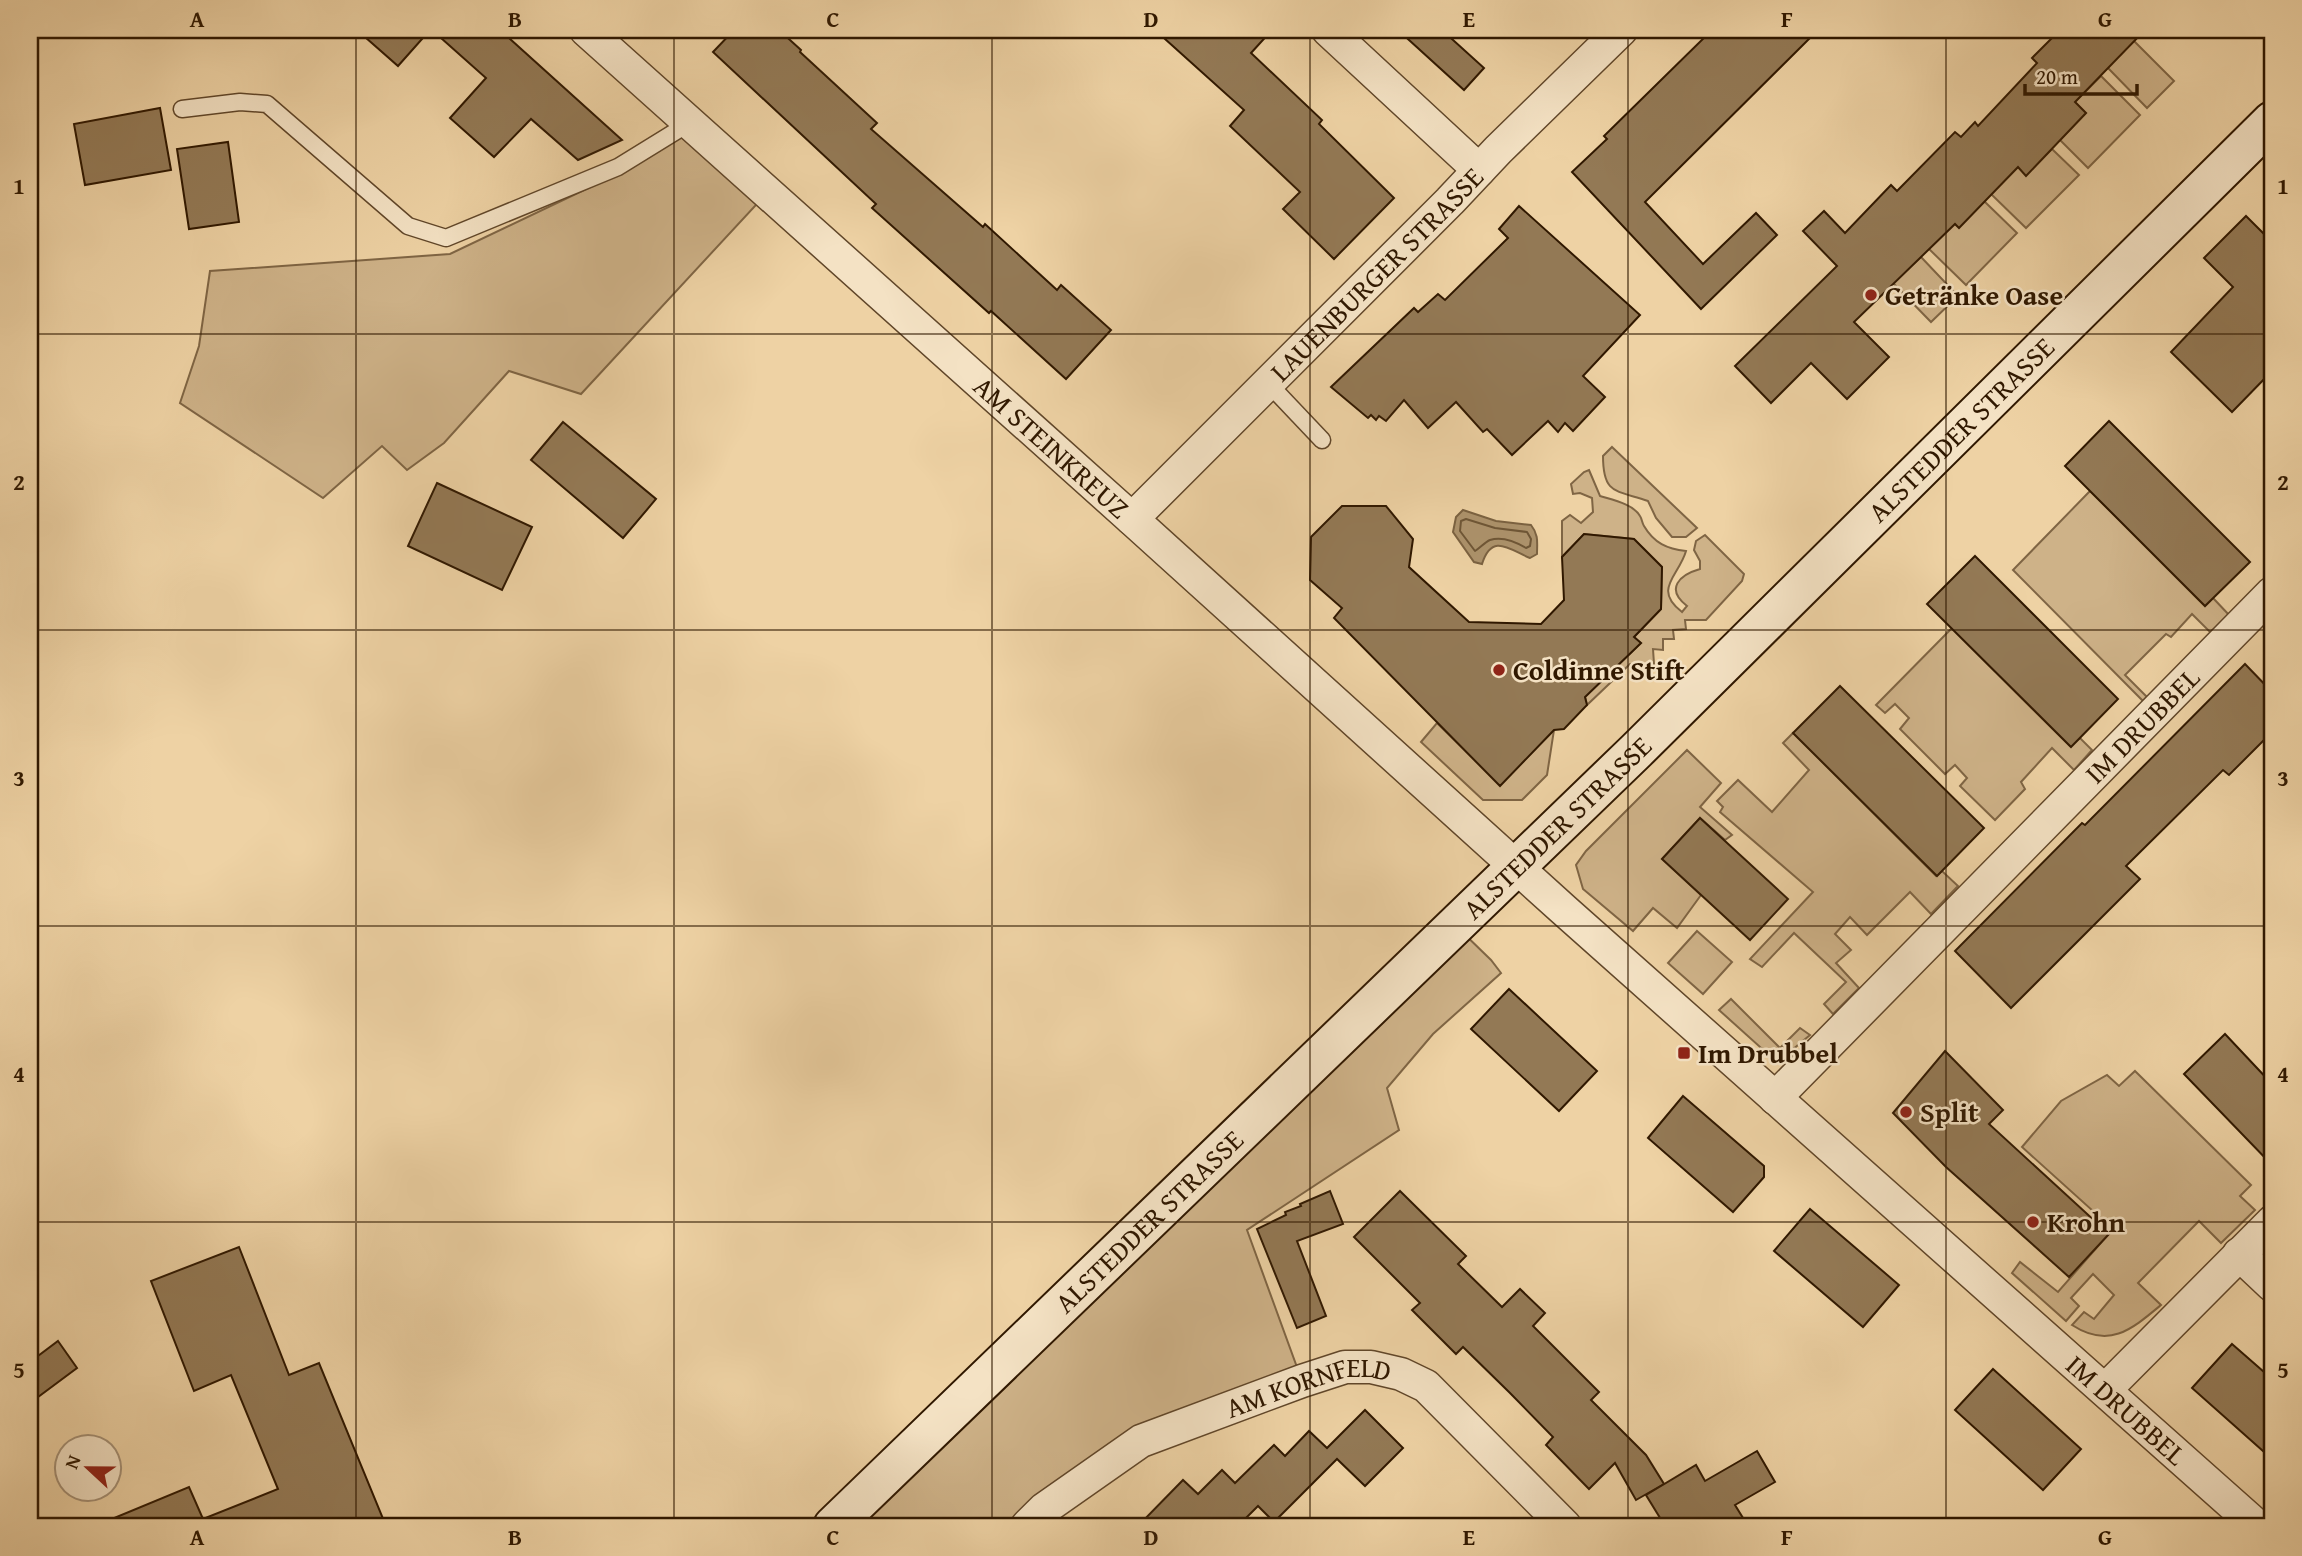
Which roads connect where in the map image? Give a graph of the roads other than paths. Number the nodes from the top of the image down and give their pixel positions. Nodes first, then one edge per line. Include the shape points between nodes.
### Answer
1 (586, 30) edge
2 (1328, 30) edge
3 (1621, 30) edge
4 (182, 109) dead end
5 (2272, 121) edge
6 (691, 122) junction
7 (1479, 170) junction
8 (1268, 383) junction
9 (1322, 440) dead end
10 (1132, 519) junction
11 (2272, 593) edge
12 (1517, 866) junction
13 (1775, 1098) junction
14 (2272, 1222) edge
15 (2239, 1254) junction
16 (2272, 1285) edge
17 (2105, 1390) junction
18 (1044, 1520) edge
19 (833, 1526) edge
20 (1565, 1526) edge
21 (2257, 1526) edge

1 - 6 street, AM STEINKREUZ
2 - 7 street
3 - 7 street, LAUENBURGER STRASSE
4 - 6 lane via 240,102 267,104 408,226 446,238 618,167
5 - 12 street, ALSTEDDER STRASSE
6 - 10 street, AM STEINKREUZ
7 - 8 street, LAUENBURGER STRASSE
8 - 9 lane
8 - 10 street, LAUENBURGER STRASSE
10 - 12 street, AM STEINKREUZ
11 - 13 street, IM DRUBBEL
12 - 13 street, IM DRUBBEL
12 - 19 street, ALSTEDDER STRASSE
13 - 17 street, IM DRUBBEL
14 - 15 street
15 - 16 street
15 - 17 street
17 - 21 street, IM DRUBBEL
18 - 20 street, AM KORNFELD via 1141,1441 1345,1367 1371,1367 1426,1386

